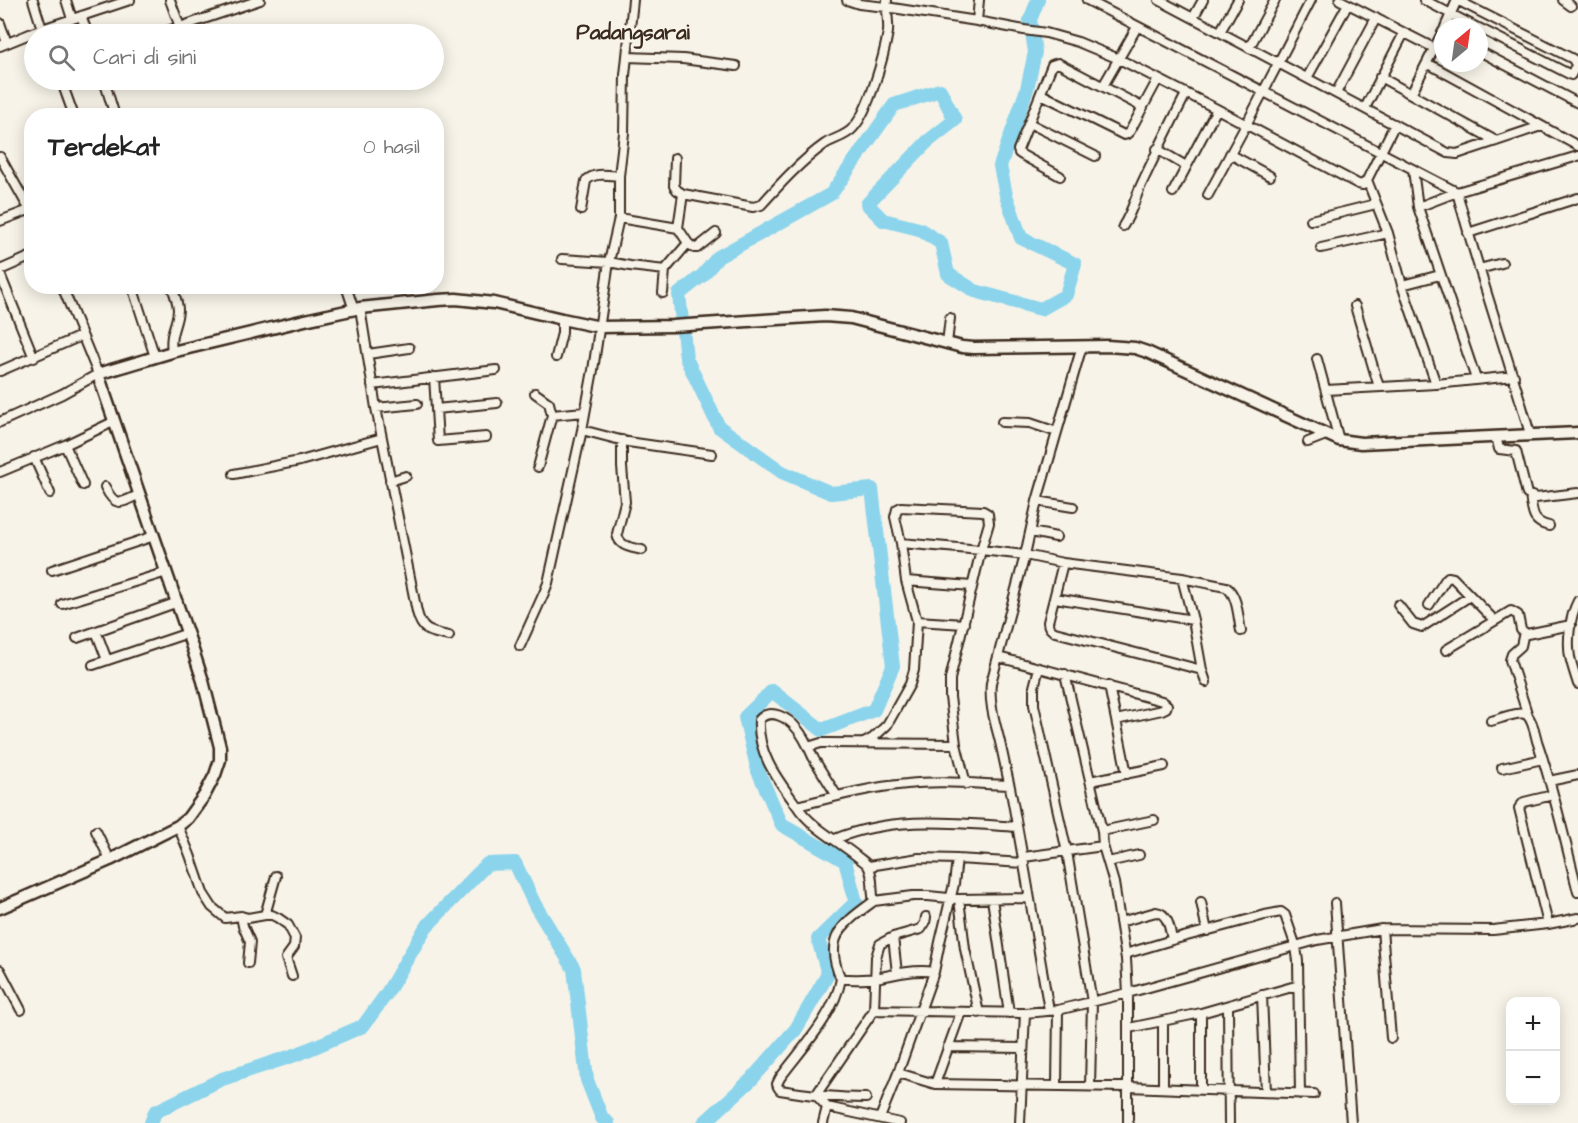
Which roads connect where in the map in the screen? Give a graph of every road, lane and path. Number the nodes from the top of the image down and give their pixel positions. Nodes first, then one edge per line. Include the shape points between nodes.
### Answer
1 (33, 0) edge
2 (66, 0) edge
3 (130, 0) edge
4 (170, 0) edge
5 (260, 0) edge
6 (633, 0) edge
7 (847, 0) edge
8 (979, 0) edge
9 (1087, 0) edge
10 (1203, 0) edge
11 (1238, 0) edge
12 (1275, 0) edge
13 (1311, 0) edge
14 (1424, 0) edge
15 (1563, 0) edge
16 (1162, 1) edge
17 (1344, 2) edge
18 (887, 3) edge
19 (102, 4) edge
20 (1455, 5) edge
21 (1571, 6) dead end
22 (81, 16) junction
23 (1193, 18) junction
24 (1376, 18) junction
25 (1468, 18) edge
26 (72, 19) junction
27 (977, 21) junction
28 (0, 23) edge
29 (41, 24) edge
30 (61, 24) edge
31 (84, 24) edge
32 (179, 24) edge
33 (189, 24) edge
34 (1137, 27) junction
35 (1220, 32) junction
36 (1404, 33) junction
37 (1488, 33) edge
38 (24, 38) edge
39 (4, 45) edge
40 (1249, 48) junction
41 (1434, 48) joint
42 (1488, 56) edge
43 (627, 57) junction
44 (1119, 59) junction
45 (1278, 63) junction
46 (1427, 63) junction
47 (736, 66) dead end
48 (1575, 73) edge
49 (1380, 77) junction
50 (1307, 78) junction
51 (1158, 79) junction
52 (1103, 86) junction
53 (65, 90) edge
54 (107, 90) edge
55 (1263, 93) junction
56 (1336, 93) junction
57 (1041, 94) junction
58 (1186, 94) junction
59 (1411, 94) junction
60 (1578, 103) edge
61 (1143, 107) junction
62 (71, 108) edge
63 (113, 108) edge
64 (1365, 108) junction
65 (1216, 109) junction
66 (1029, 123) junction
67 (1395, 124) junction
68 (1246, 125) junction
69 (1541, 126) junction
70 (1496, 141) junction
71 (1578, 146) edge
72 (1157, 149) junction
73 (1380, 153) junction
74 (1230, 154) junction
75 (1095, 156) dead end
76 (1578, 156) edge
77 (0, 157) edge
78 (675, 158) dead end
79 (1186, 166) junction
80 (1413, 170) junction
81 (619, 176) junction
82 (1060, 176) dead end
83 (1270, 176) dead end
84 (1367, 180) junction
85 (1173, 192) dead end
86 (1456, 192) junction
87 (683, 194) junction
88 (1208, 195) dead end
89 (1578, 198) edge
90 (24, 200) edge
91 (1376, 204) junction
92 (1418, 207) junction
93 (581, 210) dead end
94 (24, 214) edge
95 (619, 218) junction
96 (1311, 220) dead end
97 (0, 221) edge
98 (1123, 226) dead end
99 (678, 228) junction
100 (717, 233) dead end
101 (1388, 233) junction
102 (1468, 233) junction
103 (688, 243) junction
104 (1321, 248) dead end
105 (562, 259) dead end
106 (24, 260) edge
107 (609, 262) junction
108 (1502, 263) dead end
109 (1479, 269) junction
110 (665, 270) junction
111 (0, 272) edge
112 (1440, 275) junction
113 (1402, 285) junction
114 (663, 293) dead end
115 (66, 294) edge
116 (135, 294) edge
117 (174, 294) edge
118 (350, 294) edge
119 (1354, 306) dead end
120 (357, 309) junction
121 (950, 318) dead end
122 (562, 319) junction
123 (600, 327) junction
124 (81, 336) junction
125 (946, 342) junction
126 (1082, 346) junction
127 (409, 348) dead end
128 (172, 352) junction
129 (368, 354) junction
130 (155, 357) junction
131 (556, 357) dead end
132 (33, 358) junction
133 (1317, 359) dead end
134 (1, 369) edge
135 (496, 370) dead end
136 (98, 374) junction
137 (1514, 376) junction
138 (434, 377) junction
139 (1476, 379) junction
140 (1436, 384) junction
141 (372, 385) junction
142 (1379, 387) junction
143 (1326, 390) junction
144 (536, 393) dead end
145 (497, 403) dead end
146 (417, 404) dead end
147 (376, 408) junction
148 (436, 409) junction
149 (584, 412) junction
150 (552, 415) junction
151 (0, 422) edge
152 (113, 422) junction
153 (1002, 422) dead end
154 (582, 430) junction
155 (1056, 432) junction
156 (1578, 433) edge
157 (1530, 434) junction
158 (1326, 435) junction
159 (1496, 436) junction
160 (486, 437) dead end
161 (382, 438) junction
162 (622, 440) junction
163 (1339, 441) junction
164 (1308, 442) dead end
165 (65, 445) junction
166 (712, 453) dead end
167 (34, 457) junction
168 (538, 467) dead end
169 (0, 472) edge
170 (234, 474) dead end
171 (406, 476) dead end
172 (390, 481) junction
173 (83, 485) dead end
174 (105, 487) dead end
175 (50, 493) dead end
176 (1578, 493) edge
177 (138, 495) junction
178 (1530, 496) junction
179 (1037, 501) junction
180 (1073, 507) dead end
181 (1549, 526) dead end
182 (1031, 532) junction
183 (154, 536) junction
184 (1056, 537) dead end
185 (901, 543) junction
186 (642, 550) dead end
187 (981, 550) junction
188 (1024, 555) junction
189 (1063, 563) junction
190 (52, 570) dead end
191 (167, 572) junction
192 (1182, 578) junction
193 (906, 581) junction
194 (972, 586) junction
195 (1470, 596) junction
196 (1055, 598) junction
197 (1578, 601) edge
198 (178, 602) junction
199 (62, 604) dead end
200 (1398, 604) dead end
201 (1429, 605) dead end
202 (1193, 620) junction
203 (1494, 620) junction
204 (917, 621) junction
205 (964, 624) junction
206 (1571, 626) junction
207 (96, 631) junction
208 (1241, 631) dead end
209 (1524, 632) junction
210 (188, 633) junction
211 (449, 636) dead end
212 (77, 638) dead end
213 (520, 646) dead end
214 (1446, 650) dead end
215 (998, 657) junction
216 (107, 660) junction
217 (93, 664) dead end
218 (1039, 668) junction
219 (1202, 670) junction
220 (1065, 675) junction
221 (1206, 682) dead end
222 (1578, 684) edge
223 (1109, 686) junction
224 (1528, 716) junction
225 (1116, 720) junction
226 (1491, 721) dead end
227 (864, 743) junction
228 (956, 744) junction
229 (808, 747) junction
230 (1543, 759) junction
231 (1164, 766) dead end
232 (1502, 768) dead end
233 (1127, 774) junction
234 (1578, 775) edge
235 (1090, 782) junction
236 (1549, 782) junction
237 (966, 784) junction
238 (1009, 785) junction
239 (1553, 795) junction
240 (837, 796) junction
241 (797, 806) junction
242 (1154, 820) dead end
243 (178, 826) junction
244 (1017, 826) junction
245 (96, 831) dead end
246 (1102, 831) junction
247 (835, 839) junction
248 (1103, 846) junction
249 (1067, 852) junction
250 (1139, 855) dead end
251 (957, 859) junction
252 (110, 860) junction
253 (1024, 860) junction
254 (1108, 862) junction
255 (869, 866) junction
256 (276, 876) dead end
257 (1576, 878) edge
258 (1578, 892) edge
259 (955, 898) junction
260 (1029, 898) junction
261 (992, 899) junction
262 (874, 901) junction
263 (1201, 902) dead end
264 (1335, 903) dead end
265 (0, 908) edge
266 (265, 915) junction
267 (241, 916) junction
268 (926, 917) dead end
269 (1578, 918) edge
270 (1120, 922) junction
271 (1548, 924) junction
272 (1382, 929) junction
273 (1207, 931) junction
274 (1338, 935) junction
275 (893, 937) junction
276 (1172, 940) junction
277 (1296, 946) junction
278 (1125, 954) junction
279 (248, 963) dead end
280 (0, 970) edge
281 (934, 972) junction
282 (897, 973) junction
283 (292, 976) dead end
284 (875, 978) junction
285 (841, 979) junction
286 (1299, 984) junction
287 (1128, 993) junction
288 (1262, 994) junction
289 (1092, 1002) junction
290 (1228, 1006) junction
291 (21, 1010) dead end
292 (874, 1010) junction
293 (1049, 1010) junction
294 (1058, 1010) junction
295 (921, 1012) junction
296 (961, 1012) junction
297 (979, 1013) junction
298 (1009, 1013) junction
299 (1025, 1013) junction
300 (1201, 1013) junction
301 (1163, 1022) junction
302 (1129, 1028) junction
303 (1391, 1038) dead end
304 (948, 1047) junction
305 (1023, 1048) junction
306 (898, 1073) junction
307 (935, 1084) junction
308 (1021, 1084) junction
309 (1057, 1085) junction
310 (1090, 1086) junction
311 (1128, 1087) junction
312 (1163, 1088) junction
313 (1201, 1089) junction
314 (1229, 1091) junction
315 (1266, 1092) junction
316 (1300, 1094) junction
317 (1314, 1094) dead end
318 (816, 1095) junction
319 (866, 1098) dead end
320 (827, 1107) junction
321 (880, 1118) junction
322 (823, 1123) edge
323 (900, 1123) edge
324 (1020, 1123) edge
325 (1128, 1123) edge
326 (1229, 1123) edge
327 (1351, 1123) edge

1 - 29 street
2 - 26 street
3 - 19 street
4 - 32 street
5 - 33 street
6 - 43 street
7 - 18 street via 859,4
8 - 27 street
9 - 34 street
10 - 23 street
11 - 35 street
12 - 40 street
13 - 45 street
14 - 20 street
15 - 21 street
16 - 23 street
17 - 24 street
17 - 50 street
18 - 27 street
18 - 87 street via 888,31 880,62 866,107 852,130 821,147 758,207
19 - 22 street
20 - 25 street
20 - 48 street via 1573,59
22 - 26 street
22 - 31 street
23 - 35 street
24 - 36 street
24 - 56 street
26 - 30 street
27 - 44 street via 1046,33
28 - 39 street
34 - 44 street
34 - 55 street
35 - 40 street
36 - 41 street
36 - 49 street
37 - 48 street
38 - 39 street
40 - 45 street
41 - 46 street
42 - 60 street
43 - 47 street via 700,60
43 - 81 street
44 - 51 street
44 - 52 street
45 - 50 street
45 - 55 street
46 - 59 street
46 - 69 street
49 - 59 street
49 - 64 street
50 - 56 street
51 - 58 street
51 - 61 street
52 - 57 street via 1054,63
52 - 61 street
53 - 62 street
54 - 63 street
55 - 68 street
55 - 73 street
56 - 64 street
57 - 61 street via 1124,135
57 - 66 street
58 - 65 street
58 - 72 street
59 - 70 street
64 - 67 street
65 - 68 street
65 - 79 street
66 - 75 street
66 - 82 street via 1018,146 1019,153
67 - 70 street via 1452,154
67 - 73 street
68 - 74 street
68 - 84 street via 1358,184
69 - 70 street
69 - 71 street
72 - 79 street
72 - 98 street
73 - 80 street
73 - 84 street
74 - 83 street
74 - 88 street
76 - 86 street
77 - 90 street
78 - 87 street via 674,186
79 - 85 street
80 - 86 street
80 - 92 street
81 - 93 street via 588,178
81 - 95 street
84 - 91 street
86 - 92 street
86 - 102 street
87 - 99 street
89 - 102 street
91 - 96 street
91 - 101 street
92 - 112 street
94 - 97 street
95 - 99 street
95 - 107 street
99 - 103 street
100 - 103 street via 697,248
101 - 104 street
101 - 113 street
102 - 109 street
103 - 110 street
105 - 107 street
106 - 111 street
107 - 110 street
107 - 123 street
108 - 109 street
109 - 137 street
110 - 114 street
111 - 132 street
112 - 113 street
112 - 139 street
113 - 140 street
115 - 124 street
116 - 130 street
117 - 128 street via 178,307 171,335
118 - 120 street
119 - 142 street
120 - 122 street via 456,299 494,303
120 - 128 street
120 - 129 street
121 - 125 street
122 - 123 street
122 - 131 street
123 - 125 street via 835,317
123 - 149 street
124 - 132 street
124 - 136 street
125 - 126 street via 974,348
126 - 155 street
126 - 158 street via 1147,352
127 - 129 street
128 - 130 street
129 - 141 street
130 - 136 street
132 - 134 street
133 - 143 street
135 - 138 street
136 - 151 street
136 - 152 street
137 - 139 street
137 - 157 street
138 - 141 street
138 - 148 street
139 - 140 street
140 - 142 street
141 - 147 street
142 - 143 street
143 - 163 street
144 - 150 street via 549,403
145 - 148 street
146 - 147 street
147 - 161 street
148 - 160 street via 438,441
149 - 150 street
149 - 154 street
150 - 168 street
152 - 165 street
152 - 177 street
153 - 155 street via 1030,423
154 - 162 street
154 - 213 street via 548,583
155 - 179 street
156 - 157 street
157 - 159 street
158 - 163 street
158 - 164 street
159 - 163 street
159 - 178 street via 1499,449 1516,451
161 - 170 street
161 - 172 street
162 - 166 street
162 - 186 street via 625,502 617,534 622,544
165 - 167 street
165 - 173 street
167 - 169 street
167 - 175 street
171 - 172 street
172 - 211 street via 420,624 431,632
174 - 177 street via 116,502
176 - 178 street
177 - 183 street
178 - 181 street via 1534,518
179 - 180 street
179 - 182 street
182 - 184 street
182 - 188 street
183 - 190 street
183 - 191 street
185 - 187 street
185 - 187 street via 895,517 902,507 983,511 988,514 989,523
185 - 193 street
187 - 188 street
187 - 194 street
188 - 189 street
188 - 215 street
189 - 192 street
189 - 196 street
191 - 198 street
191 - 199 street
192 - 202 street
192 - 208 street via 1230,590
193 - 194 street
193 - 204 street
194 - 205 street
195 - 200 street via 1422,627 1413,624
195 - 201 street via 1448,577
195 - 203 street
196 - 202 street
196 - 219 street via 1050,630
197 - 206 street
198 - 207 street
198 - 210 street
202 - 219 street
203 - 209 street via 1514,611
203 - 214 street
204 - 205 street
204 - 227 street via 910,684 887,725
205 - 228 street via 950,679
206 - 209 street
206 - 222 street via 1570,655
207 - 212 street
207 - 216 street
209 - 224 street via 1521,646 1510,660
210 - 216 street
210 - 243 street via 221,753 204,796
215 - 218 street
215 - 238 street via 990,698
216 - 217 street
218 - 220 street
218 - 249 street via 1034,705
219 - 221 street
220 - 223 street
220 - 235 street
223 - 225 street
223 - 225 street via 1162,701 1167,706
224 - 226 street via 1518,713
224 - 230 street
225 - 233 street
227 - 228 street
227 - 229 street via 821,743
228 - 237 street
229 - 240 street
229 - 241 street via 798,729 784,717 768,714 759,720 759,738 768,764
230 - 232 street
230 - 236 street
231 - 233 street
233 - 235 street
234 - 236 street
235 - 246 street
236 - 239 street
237 - 238 street
237 - 240 street via 906,784
238 - 244 street
239 - 257 street
239 - 271 street via 1524,802 1519,808
240 - 241 street
241 - 247 street via 806,819
242 - 246 street
243 - 252 street
243 - 267 street via 207,900 225,918
244 - 247 street via 936,822 885,825
244 - 253 street
245 - 252 street
246 - 248 street
247 - 255 street
248 - 249 street
248 - 254 street
249 - 253 street
249 - 289 street
250 - 254 street
251 - 253 street
251 - 255 street via 919,858
251 - 259 street
252 - 265 street
253 - 260 street
254 - 270 street
255 - 262 street
256 - 266 street
257 - 258 street
259 - 261 street
259 - 262 street via 913,896
259 - 281 street
259 - 297 street
260 - 261 street
260 - 293 street
261 - 298 street
262 - 285 street via 838,932 834,961
263 - 273 street
264 - 274 street
266 - 267 street
266 - 283 street via 278,918 292,930 294,947 286,958
267 - 279 street via 250,942
268 - 275 street via 921,929
269 - 271 street
270 - 276 street via 1161,913
270 - 278 street
271 - 272 street via 1493,930
272 - 274 street
272 - 303 street
273 - 276 street
273 - 277 street via 1281,912 1287,917
274 - 277 street
274 - 327 street
275 - 282 street
275 - 284 street via 880,944
276 - 278 street
277 - 286 street
277 - 287 street
278 - 287 street
280 - 291 street
281 - 282 street
281 - 295 street
282 - 284 street
284 - 285 street
284 - 292 street
285 - 318 street via 832,1005 777,1084 780,1090
286 - 288 street
286 - 316 street
287 - 289 street
287 - 302 street
288 - 290 street
288 - 315 street
289 - 294 street
289 - 310 street
290 - 300 street
290 - 314 street
292 - 295 street
292 - 318 street
293 - 294 street
293 - 299 street
294 - 309 street
295 - 296 street
295 - 306 street
296 - 297 street
296 - 304 street
297 - 298 street
298 - 299 street
299 - 305 street
300 - 301 street
300 - 313 street
301 - 302 street
301 - 312 street
302 - 311 street
304 - 305 street
304 - 307 street
305 - 308 street
306 - 307 street
306 - 321 street
307 - 308 street
308 - 309 street
308 - 324 street
309 - 310 street
310 - 311 street
311 - 312 street
311 - 325 street
312 - 313 street
313 - 314 street
314 - 315 street
314 - 326 street
315 - 316 street
316 - 317 street
318 - 319 street
318 - 320 street
320 - 321 street
320 - 322 street
321 - 323 street

